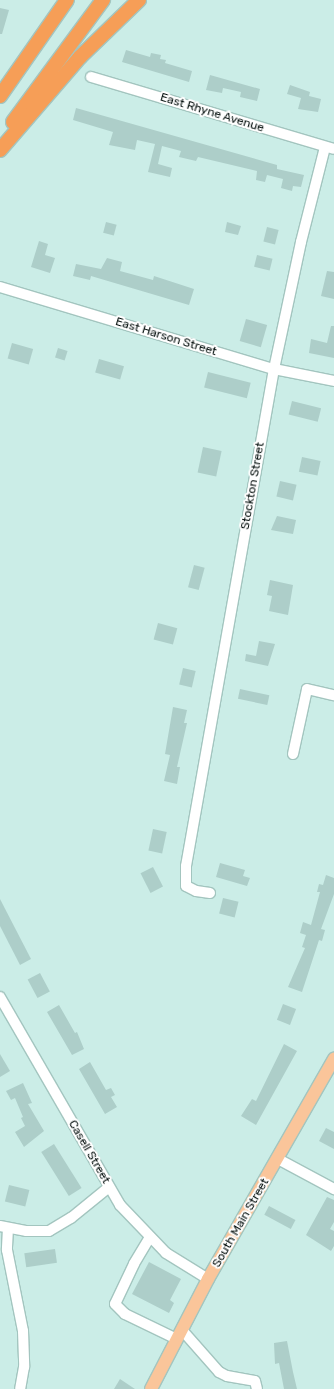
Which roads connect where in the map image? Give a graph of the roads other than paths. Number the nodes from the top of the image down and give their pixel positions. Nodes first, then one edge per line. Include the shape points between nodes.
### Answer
1 (55, 0) edge
2 (67, 0) edge
3 (103, 0) edge
4 (139, 0) edge
5 (91, 77) dead end
6 (0, 94) edge
7 (0, 140) edge
8 (329, 148) edge
9 (0, 150) edge
10 (0, 287) edge
11 (274, 369) junction
12 (334, 381) edge
13 (334, 695) edge
14 (293, 754) dead end
15 (210, 894) dead end
16 (0, 997) edge
17 (334, 1060) edge
18 (278, 1159) junction
19 (109, 1187) junction
20 (334, 1189) edge
21 (4, 1227) edge
22 (150, 1237) junction
23 (208, 1279) junction
24 (179, 1334) junction
25 (256, 1385) edge
26 (20, 1389) edge
27 (151, 1389) edge

1 - 6 highway
2 - 6 highway
3 - 7 highway
4 - 9 highway via 80,57
5 - 8 street, East Rhyne Avenue
8 - 11 street, Stockton Street via 300,242
10 - 11 street, East Harson Street
11 - 12 street, East Harson Street
11 - 15 street, Stockton Street via 184,879 186,886
13 - 14 street via 307,689
16 - 19 street, Casell Street
17 - 18 main road, South Main Street
18 - 20 street
18 - 23 main road, South Main Street
19 - 21 street via 71,1218 48,1231
19 - 22 street, Casell Street via 120,1205
21 - 26 street via 23,1331 24,1367
22 - 23 street, Casell Street via 166,1253
22 - 24 street via 115,1304 125,1314
23 - 24 main road, South Main Street
24 - 25 street via 219,1372
24 - 27 main road, South Main Street

